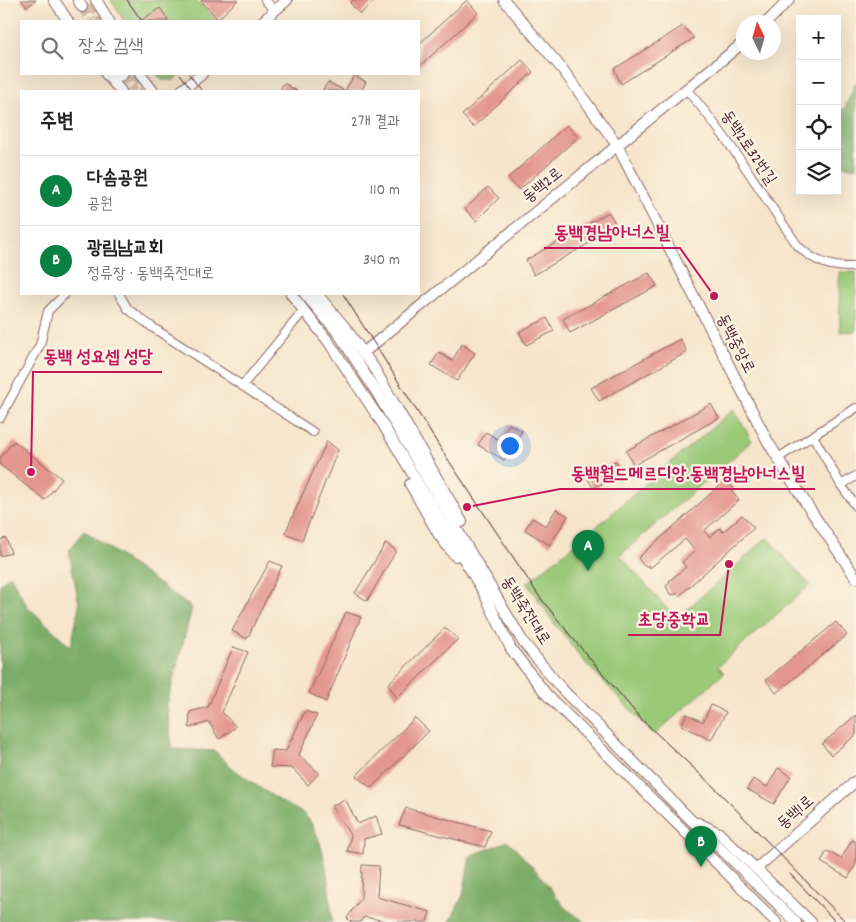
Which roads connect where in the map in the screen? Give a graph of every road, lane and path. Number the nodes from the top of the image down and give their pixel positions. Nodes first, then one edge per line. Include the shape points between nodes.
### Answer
1 (54, 0) edge
2 (264, 0) edge
3 (287, 0) edge
4 (504, 0) edge
5 (789, 0) edge
6 (87, 2) edge
7 (275, 11) junction
8 (775, 15) edge
9 (67, 20) edge
10 (108, 20) edge
11 (264, 20) edge
12 (736, 48) edge
13 (108, 75) edge
14 (108, 75) edge
15 (122, 75) edge
16 (141, 75) edge
17 (201, 75) edge
18 (686, 89) junction
19 (119, 90) edge
20 (152, 90) edge
21 (182, 90) edge
22 (617, 145) junction
23 (856, 267) edge
24 (64, 295) edge
25 (120, 295) edge
26 (285, 295) edge
27 (292, 295) edge
28 (306, 295) edge
29 (318, 295) edge
30 (300, 315) junction
31 (363, 353) junction
32 (242, 386) junction
33 (856, 408) edge
34 (0, 418) edge
35 (313, 432) dead end
36 (813, 436) junction
37 (778, 458) junction
38 (856, 476) edge
39 (841, 485) junction
40 (856, 506) edge
41 (856, 578) edge
42 (489, 582) junction
43 (484, 593) junction
44 (856, 781) edge
45 (690, 819) junction
46 (757, 868) junction
47 (738, 885) junction
48 (769, 922) edge
49 (776, 922) edge
50 (796, 922) edge
51 (811, 922) edge

1 - 9 main road
2 - 7 street
3 - 7 main road
4 - 22 main road, 동백중앙로 via 563,70
5 - 8 main road
6 - 10 main road
7 - 11 main road
12 - 18 main road, 동백2로
13 - 15 main road via 113,78
14 - 19 main road
16 - 20 main road
17 - 21 main road
18 - 22 main road, 동백2로
18 - 23 street, 동백2로32번길 via 707,112 802,250 825,264
22 - 31 main road, 동백2로
22 - 37 main road, 동백중앙로
24 - 34 street via 48,312 40,345
25 - 32 street via 128,309 152,327
26 - 30 main road
27 - 43 main road, 동백죽전대로 via 328,341 382,423
28 - 42 main road, 동백죽전대로 via 339,334 377,393
29 - 31 main road
30 - 32 street
30 - 43 main road via 342,370 380,429 439,535
31 - 42 main road via 470,537
32 - 35 street
33 - 36 street
36 - 37 street
36 - 39 street
37 - 41 main road, 동백중앙로
38 - 39 street
39 - 40 street
42 - 45 main road, 동백죽전대로 via 523,642 560,687
43 - 47 main road, 동백죽전대로 via 511,649 547,694
44 - 46 main road, 동백1로
45 - 46 main road via 719,833
45 - 50 main road, 동백죽전대로
46 - 51 main road
47 - 48 main road
47 - 49 main road, 동백죽전대로

